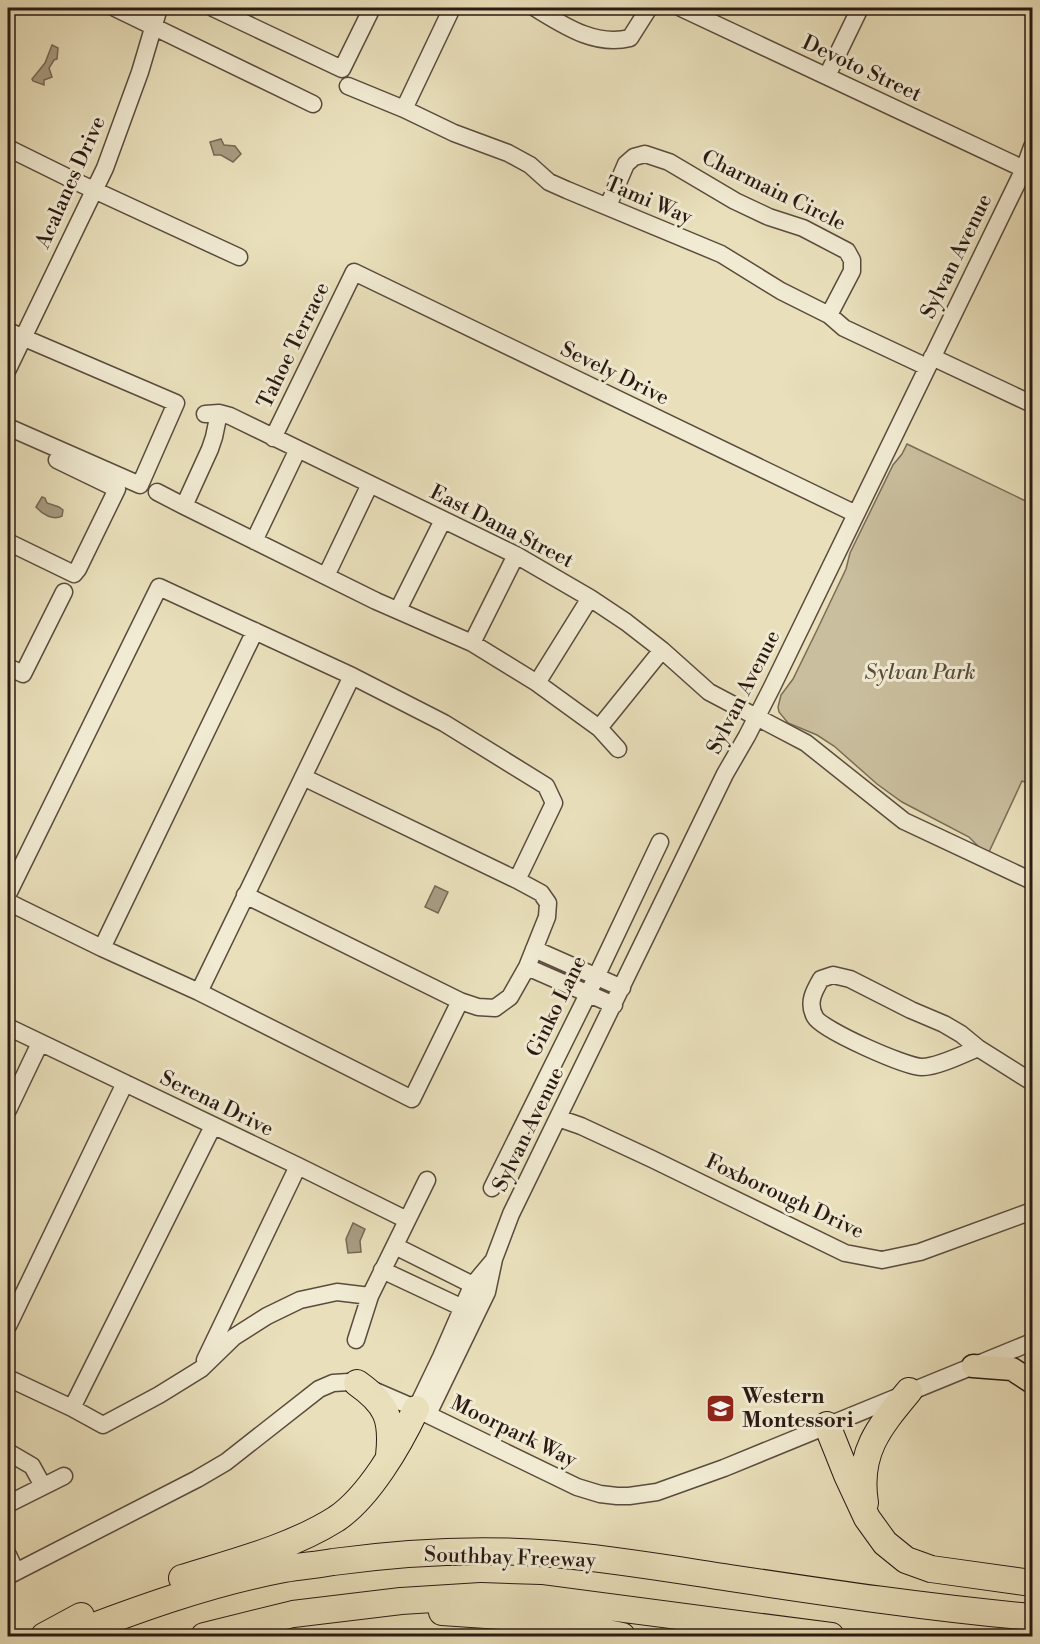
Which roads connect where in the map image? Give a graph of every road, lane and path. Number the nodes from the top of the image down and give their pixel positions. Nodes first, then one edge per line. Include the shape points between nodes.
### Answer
1 (115, 8) edge
2 (159, 8) edge
3 (213, 8) edge
4 (372, 8) edge
5 (453, 8) edge
6 (535, 8) edge
7 (649, 8) edge
8 (681, 8) edge
9 (860, 8) edge
10 (154, 27) junction
11 (827, 76) junction
12 (348, 86) dead end
13 (314, 104) dead end
14 (404, 109) junction
15 (1032, 147) edge
16 (8, 148) edge
17 (1024, 169) junction
18 (94, 190) junction
19 (608, 206) junction
20 (238, 257) dead end
21 (354, 272) joint
22 (829, 315) junction
23 (15, 334) edge
24 (929, 362) junction
25 (8, 369) edge
26 (1032, 404) edge
27 (8, 427) edge
28 (273, 438) junction
29 (14, 439) edge
30 (298, 449) junction
31 (370, 484) junction
32 (157, 492) dead end
33 (184, 506) junction
34 (856, 514) junction
35 (443, 520) junction
36 (254, 541) junction
37 (8, 542) edge
38 (516, 555) junction
39 (326, 576) junction
40 (64, 592) dead end
41 (590, 598) junction
42 (398, 610) junction
43 (255, 631) junction
44 (472, 643) junction
45 (662, 650) junction
46 (8, 667) edge
47 (352, 676) junction
48 (537, 683) junction
49 (757, 718) junction
50 (599, 728) junction
51 (618, 749) dead end
52 (303, 777) junction
53 (660, 842) dead end
54 (517, 880) junction
55 (1032, 881) edge
56 (8, 894) edge
57 (245, 895) junction
58 (8, 902) edge
59 (102, 948) junction
60 (534, 949) junction
61 (527, 967) junction
62 (596, 977) junction
63 (622, 988) junction
64 (199, 992) junction
65 (588, 994) junction
66 (460, 1001) junction
67 (614, 1005) junction
68 (8, 1027) edge
69 (40, 1043) junction
70 (978, 1048) junction
71 (1032, 1082) edge
72 (125, 1083) junction
73 (8, 1110) edge
74 (558, 1118) junction
75 (213, 1126) junction
76 (298, 1166) junction
77 (427, 1180) dead end
78 (492, 1188) dead end
79 (1032, 1211) edge
80 (407, 1220) junction
81 (395, 1246) junction
82 (382, 1270) junction
83 (480, 1289) junction
84 (370, 1296) junction
85 (470, 1310) junction
86 (8, 1326) edge
87 (356, 1340) dead end
88 (1032, 1342) edge
89 (973, 1366) junction
90 (201, 1369) junction
91 (8, 1378) edge
92 (1032, 1382) edge
93 (357, 1383) junction
94 (909, 1391) junction
95 (72, 1408) junction
96 (422, 1412) junction
97 (827, 1425) junction
98 (8, 1452) edge
99 (389, 1458) junction
100 (64, 1476) dead end
101 (43, 1486) junction
102 (8, 1504) edge
103 (867, 1518) junction
104 (8, 1555) edge
105 (12, 1574) edge
106 (1032, 1583) edge
107 (401, 1601) junction
108 (1032, 1617) edge
109 (44, 1636) edge
110 (68, 1636) edge
111 (204, 1636) edge
112 (622, 1636) edge
113 (831, 1636) edge

1 - 10 street
2 - 10 street, Acalanes Drive
3 - 4 street via 342,69
5 - 14 street
6 - 7 street via 585,35 622,40 630,38
8 - 11 street, Devoto Street
9 - 11 street
10 - 13 street
10 - 18 street, Acalanes Drive
11 - 17 street, Devoto Street
12 - 14 street, Tami Way
14 - 19 street, Tami Way via 454,134 508,153 549,182
15 - 17 street, Sylvan Avenue
16 - 18 street
17 - 24 street, Sylvan Avenue
18 - 20 street
18 - 23 street, Acalanes Drive
19 - 22 street, Tami Way via 721,255
19 - 22 street, Charmain Circle via 626,164 645,154 669,162 769,217 803,228 847,251 852,260 852,271
21 - 28 street, Tahoe Terrace
21 - 34 street, Sevely Drive
22 - 24 street, Tami Way via 844,328
23 - 25 street, Acalanes Drive
23 - 27 street via 176,403 140,485
24 - 26 street, Tami Way
24 - 34 street, Sylvan Avenue
28 - 30 street, East Dana Street
28 - 33 street, East Dana Street via 230,416 212,413 214,437
29 - 37 street via 117,489 74,574
30 - 31 street, East Dana Street
30 - 36 street
31 - 35 street, East Dana Street
31 - 39 street
32 - 33 street
33 - 36 street
34 - 49 street, Sylvan Avenue
35 - 38 street, East Dana Street
35 - 42 street
36 - 39 street
38 - 41 street, East Dana Street
38 - 44 street
39 - 42 street
40 - 46 street via 23,674
41 - 45 street, East Dana Street
41 - 48 street
42 - 44 street
43 - 47 street
43 - 56 street via 159,587
43 - 59 street
44 - 48 street
45 - 49 street, East Dana Street via 709,692
45 - 50 street
47 - 52 street
47 - 54 street via 444,723 546,786 554,803
48 - 50 street
49 - 55 street, East Dana Street via 806,743 904,821
49 - 63 street, Sylvan Avenue via 711,803
50 - 51 street
52 - 54 street
52 - 57 street
53 - 62 street, Ginko Lane
54 - 60 street via 541,893 548,903 547,917
57 - 64 street
57 - 66 street
58 - 59 street
59 - 64 street
60 - 61 street
60 - 62 street
61 - 65 street
61 - 66 street via 510,997 495,1008
62 - 63 street
62 - 65 street, Ginko Lane
63 - 67 street, Sylvan Avenue
64 - 66 street via 412,1099
65 - 67 street
65 - 78 street, Ginko Lane
67 - 74 street, Sylvan Avenue
68 - 69 street, Serena Drive
69 - 72 street, Serena Drive
69 - 73 street
70 - 70 street via 944,1024 850,979 833,975 821,979 810,1004 815,1019 841,1036 911,1066 924,1067
70 - 71 street
72 - 75 street, Serena Drive
72 - 86 street
74 - 79 street, Foxborough Drive via 845,1253 882,1260 920,1252
74 - 83 street, Sylvan Avenue
75 - 76 street, Serena Drive
75 - 95 street
76 - 80 street, Serena Drive
76 - 90 street
77 - 80 street
80 - 81 street
81 - 82 street
81 - 83 street
82 - 84 street
82 - 85 street
83 - 85 street, Sylvan Avenue
84 - 87 street
84 - 90 street via 337,1292 300,1300 234,1338
85 - 96 street, Sylvan Avenue via 441,1357
88 - 89 street, Moorpark Way
89 - 92 main road via 1012,1369
89 - 94 street, Moorpark Way
90 - 95 street via 103,1425
91 - 95 street
93 - 96 street, Moorpark Way
93 - 99 highway via 370,1392 388,1417
93 - 105 street, Moorpark Way via 333,1383 320,1389 226,1462
94 - 97 street, Moorpark Way
94 - 103 highway via 872,1441 864,1466
96 - 97 street, Moorpark Way via 577,1487 623,1496 657,1492
96 - 99 highway
97 - 103 highway
98 - 101 street via 32,1466
99 - 109 highway via 365,1493 337,1518 303,1536 123,1598
100 - 101 street
101 - 102 street
103 - 106 highway via 885,1543 906,1560 931,1569
104 - 105 street
107 - 111 highway, Southbay Freeway via 293,1614
107 - 112 highway via 443,1612 559,1623
107 - 113 highway, Southbay Freeway via 481,1596 540,1598
108 - 110 highway, Southbay Freeway via 882,1601 617,1561 484,1552 401,1555 284,1569 144,1607

